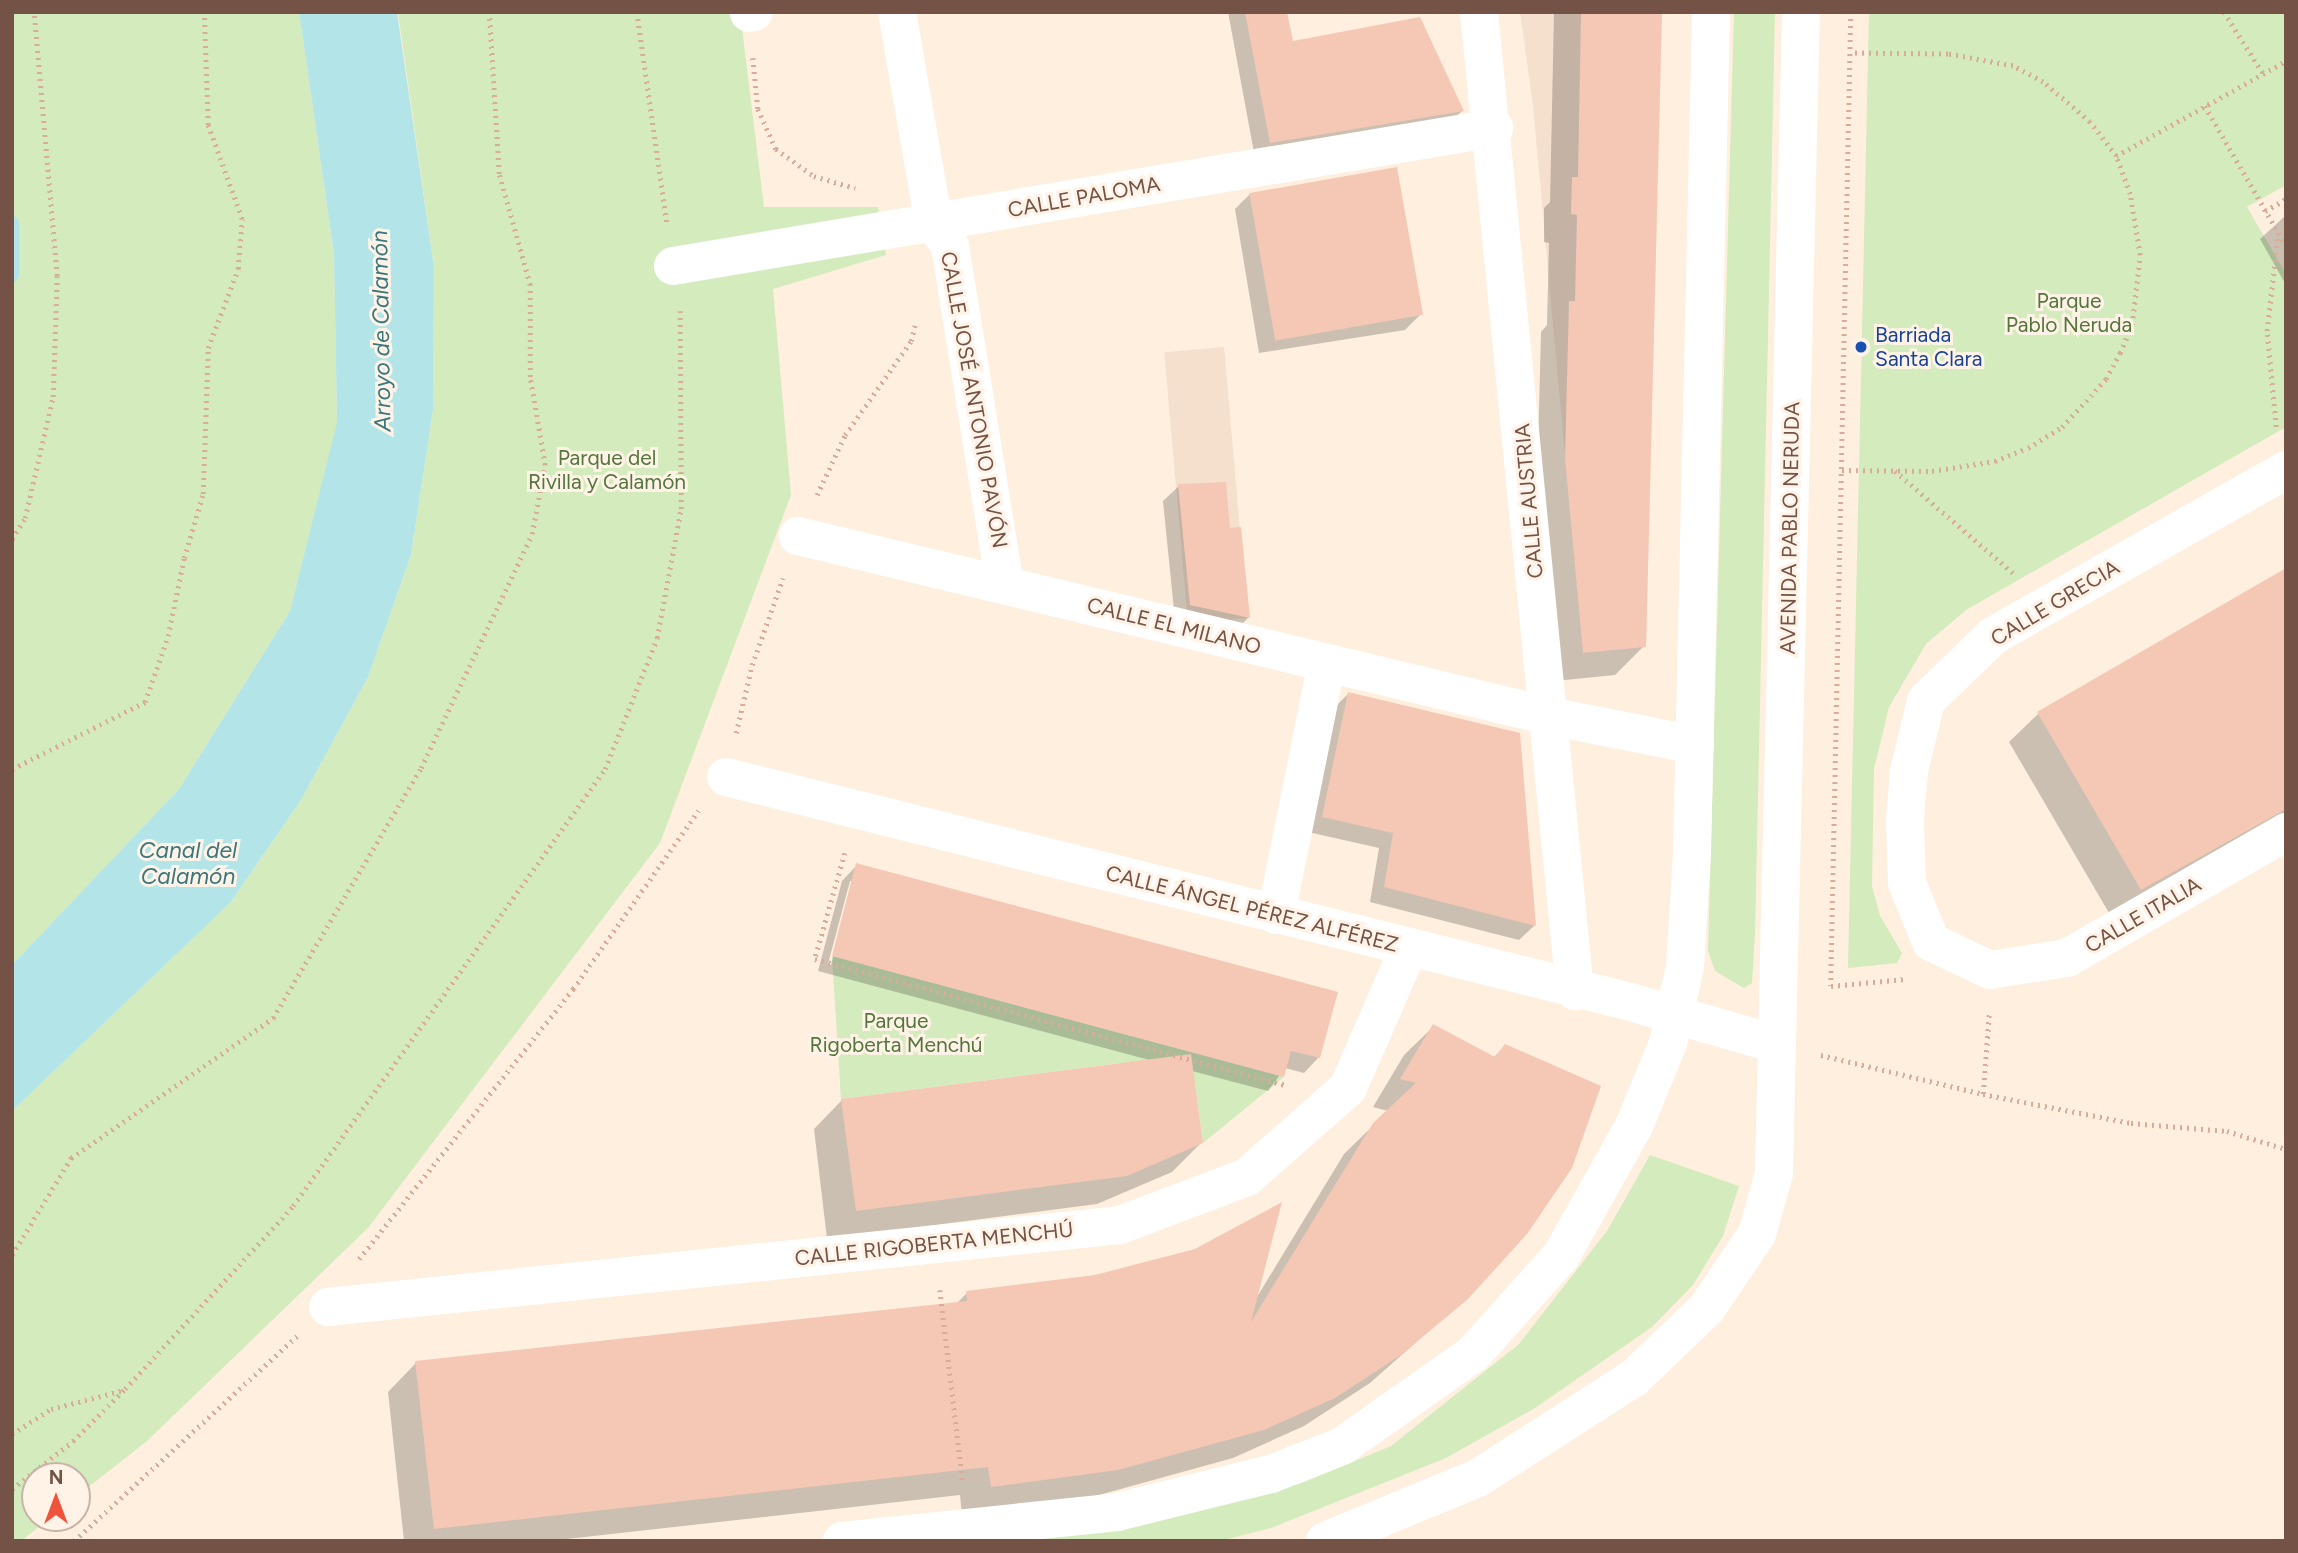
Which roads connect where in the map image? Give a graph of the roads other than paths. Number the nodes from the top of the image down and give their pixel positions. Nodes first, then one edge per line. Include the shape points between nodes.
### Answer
1 (897, 12) edge
2 (1479, 12) edge
3 (1712, 12) edge
4 (1801, 12) edge
5 (1494, 128) junction
6 (934, 223) junction
7 (673, 266) road end
8 (2285, 471) edge
9 (798, 536) road end
10 (1005, 585) junction
11 (1328, 663) junction
12 (1549, 716) junction
13 (1695, 745) junction
14 (726, 777) road end
15 (2286, 832) edge
16 (1276, 915) junction
17 (1409, 948) junction
18 (1990, 970) joint
19 (1575, 990) junction
20 (1674, 1015) junction
21 (1776, 1044) junction
22 (328, 1307) road end
23 (842, 1541) edge
24 (1325, 1541) edge

1 - 6 street, CALLE JOSÉ ANTONIO PAVÓN
2 - 5 street, CALLE AUSTRIA
3 - 13 street
4 - 21 street, AVENIDA PABLO NERUDA
5 - 6 street, CALLE PALOMA
5 - 12 street, CALLE AUSTRIA
6 - 7 street, CALLE PALOMA
6 - 10 street, CALLE JOSÉ ANTONIO PAVÓN via 950,246
8 - 18 street, CALLE GRECIA via 1993,636 1926,701 1909,771 1907,883 1931,942
9 - 10 street, CALLE EL MILANO
10 - 11 street, CALLE EL MILANO
11 - 12 street, CALLE EL MILANO
11 - 16 street
12 - 13 street, CALLE EL MILANO
12 - 19 street, CALLE AUSTRIA
13 - 20 street via 1685,967
14 - 16 street, CALLE ÁNGEL PÉREZ ALFÉREZ
15 - 18 street, CALLE ITALIA via 2067,958
16 - 17 street, CALLE ÁNGEL PÉREZ ALFÉREZ
17 - 19 street, CALLE ÁNGEL PÉREZ ALFÉREZ
17 - 22 street, CALLE RIGOBERTA MENCHÚ via 1348,1088 1247,1177 1120,1225
19 - 20 street, CALLE ÁNGEL PÉREZ ALFÉREZ
20 - 21 street, CALLE ÁNGEL PÉREZ ALFÉREZ
20 - 23 street via 1668,1043 1634,1126 1560,1256 1473,1354 1342,1446 1271,1474 1117,1511
21 - 24 street, AVENIDA PABLO NERUDA via 1773,1173 1757,1234 1707,1308 1634,1378 1478,1478

